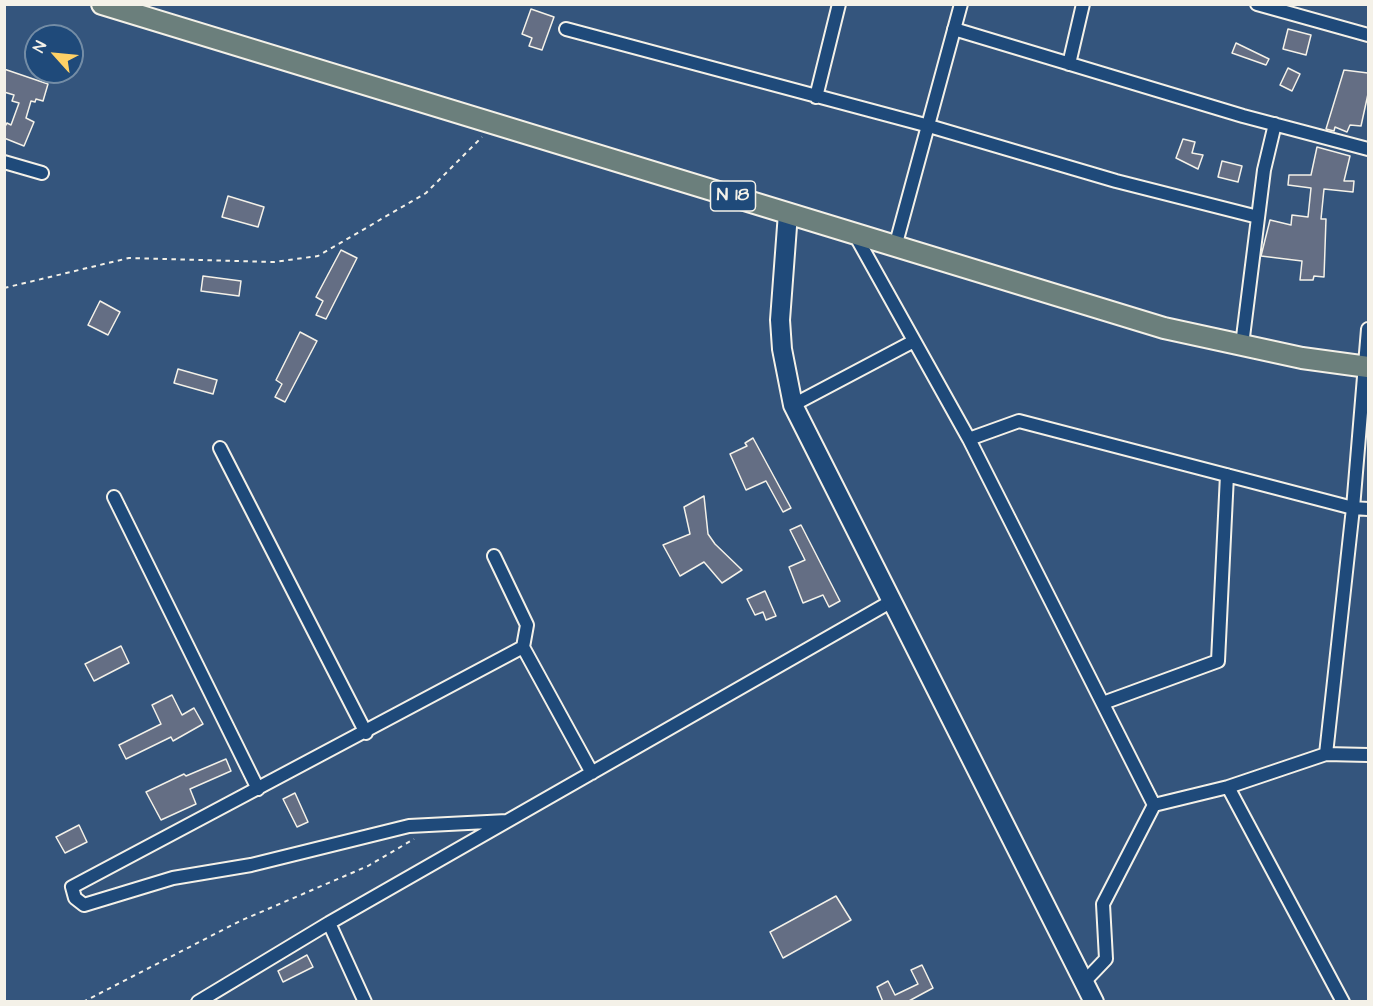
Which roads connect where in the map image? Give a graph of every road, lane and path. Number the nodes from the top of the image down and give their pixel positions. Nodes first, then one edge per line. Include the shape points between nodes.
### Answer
1 (102, 4) edge
2 (839, 4) edge
3 (961, 4) edge
4 (1083, 4) edge
5 (1257, 4) edge
6 (566, 29) dead end
7 (954, 29) junction
8 (1368, 36) edge
9 (1069, 63) junction
10 (816, 97) junction
11 (495, 124) junction
12 (1275, 124) junction
13 (929, 126) junction
14 (1368, 149) edge
15 (4, 162) edge
16 (42, 173) dead end
17 (788, 213) junction
18 (1258, 217) junction
19 (854, 233) junction
20 (895, 247) junction
21 (4, 288) edge
22 (1368, 329) edge
23 (914, 341) junction
24 (1242, 345) junction
25 (1366, 366) edge
26 (793, 405) junction
27 (969, 439) junction
28 (220, 448) dead end
29 (1227, 475) junction
30 (114, 497) dead end
31 (1353, 508) junction
32 (1368, 509) edge
33 (494, 556) dead end
34 (892, 601) junction
35 (523, 647) junction
36 (1103, 703) junction
37 (366, 733) junction
38 (1326, 754) junction
39 (1368, 755) edge
40 (592, 773) junction
41 (1228, 787) junction
42 (258, 789) junction
43 (1154, 805) junction
44 (507, 821) junction
45 (437, 825) junction
46 (329, 923) junction
47 (1084, 982) junction
48 (83, 1002) edge
49 (198, 1002) edge
50 (365, 1002) edge
51 (1094, 1002) edge
52 (1343, 1002) edge

1 - 11 main road, N 18
2 - 10 street
3 - 7 street
4 - 9 street
5 - 8 street
6 - 10 street
7 - 9 street
7 - 13 street
9 - 12 street
10 - 13 street
11 - 17 main road, N 18
11 - 21 path via 426,193 318,256 274,262 129,258
12 - 14 street
12 - 18 street
13 - 18 street via 1116,181
13 - 20 street
15 - 16 street
17 - 19 main road, N 18
17 - 26 street via 780,320
18 - 24 street
19 - 20 main road, N 18
19 - 23 street
20 - 24 main road, N 18 via 1164,328
22 - 25 street
23 - 26 street
23 - 27 street
24 - 25 main road, N 18
25 - 31 street
26 - 34 street
27 - 29 street via 1019,421
27 - 36 street
28 - 37 street
29 - 31 street
29 - 36 street via 1218,661
30 - 42 street
31 - 32 street
31 - 38 street
33 - 35 street via 527,625
34 - 40 street
34 - 47 street
35 - 37 street
35 - 40 street
36 - 43 street
37 - 42 street
38 - 39 street
38 - 41 street
40 - 44 street
41 - 43 street
41 - 52 street
42 - 45 street via 72,886 75,898 84,905 173,878 251,865 409,826
43 - 47 street via 1102,904 1106,959
44 - 45 street
44 - 46 street
45 - 48 path via 368,866 240,921
46 - 49 street
46 - 50 street
47 - 51 street

